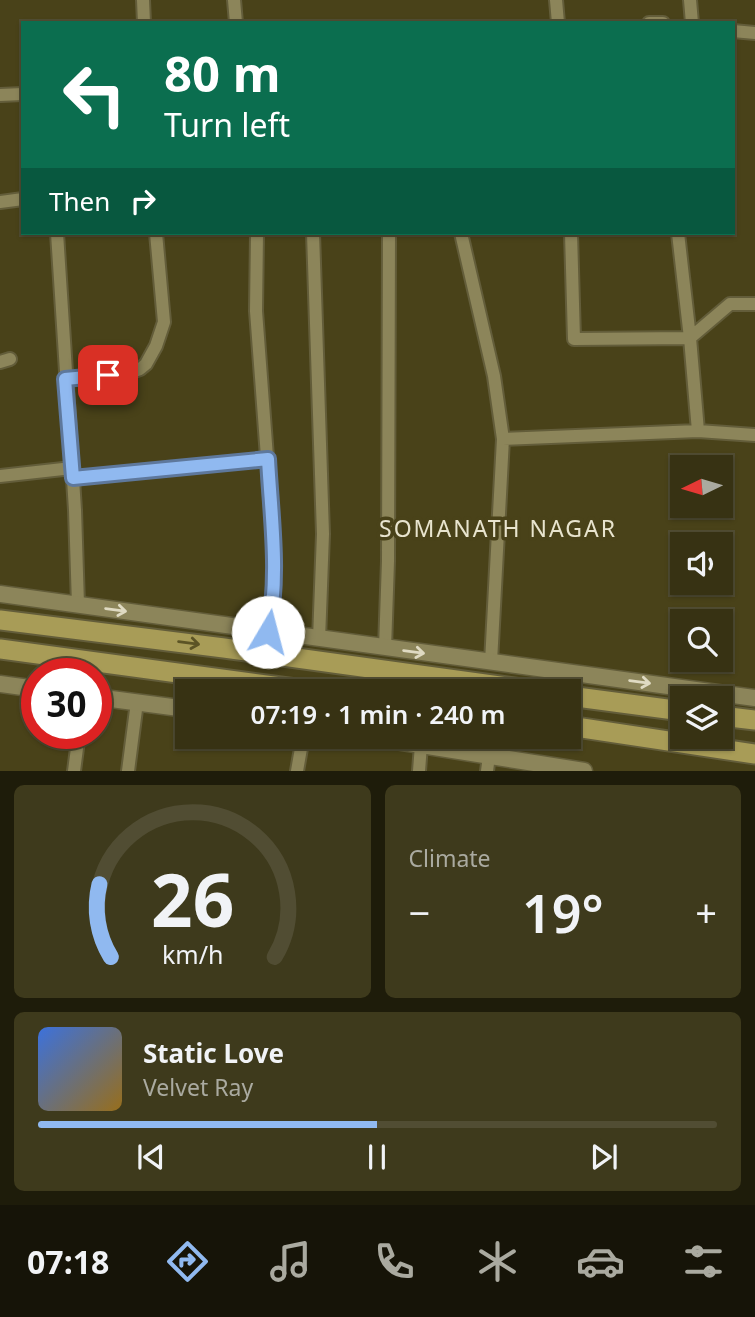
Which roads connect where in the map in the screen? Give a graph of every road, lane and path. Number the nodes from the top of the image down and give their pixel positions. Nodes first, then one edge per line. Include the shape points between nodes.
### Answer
1 (143, 0) edge
2 (234, 0) edge
3 (556, 0) edge
4 (690, 0) edge
5 (144, 21) edge
6 (236, 21) edge
7 (558, 21) edge
8 (692, 21) edge
9 (735, 31) edge
10 (755, 33) edge
11 (21, 94) edge
12 (0, 95) edge
13 (21, 199) edge
14 (0, 202) edge
15 (57, 235) edge
16 (156, 235) edge
17 (257, 235) edge
18 (313, 235) edge
19 (389, 235) edge
20 (461, 235) edge
21 (572, 235) edge
22 (678, 235) edge
23 (755, 304) edge
24 (690, 338) junction
25 (65, 379) junction
26 (698, 431) junction
27 (755, 435) edge
28 (503, 439) junction
29 (268, 459) junction
30 (73, 473) junction
31 (0, 476) edge
32 (0, 594) edge
33 (78, 605) junction
34 (0, 620) edge
35 (268, 632) junction
36 (319, 639) junction
37 (385, 648) junction
38 (0, 649) edge
39 (491, 662) junction
40 (222, 679) edge
41 (449, 679) edge
42 (0, 684) edge
43 (21, 687) edge
44 (581, 698) edge
45 (755, 698) edge
46 (112, 699) edge
47 (137, 702) junction
48 (175, 707) edge
49 (670, 709) edge
50 (733, 717) edge
51 (755, 720) edge
52 (581, 728) edge
53 (77, 749) edge
54 (301, 749) edge
55 (421, 749) edge
56 (436, 749) edge
57 (755, 754) edge
58 (488, 763) edge
59 (74, 771) edge
60 (128, 771) edge
61 (297, 771) edge
62 (419, 771) edge
63 (584, 771) edge

1 - 5 street
2 - 6 street
3 - 7 street
4 - 8 street
9 - 10 street
11 - 12 street
13 - 14 street
15 - 25 street
16 - 25 street via 164,322 146,364 129,373
17 - 29 street via 256,311
18 - 36 street via 323,534
19 - 37 street
20 - 28 street via 494,376
21 - 24 street via 574,339
22 - 24 street
23 - 24 street via 730,304
24 - 26 street
25 - 30 street
26 - 27 street
26 - 28 street
28 - 39 street
29 - 30 street
29 - 35 street via 274,550
30 - 31 street
30 - 33 street
32 - 33 street
33 -> 35 street
34 -> 41 highway
35 - 36 street
36 - 37 street
37 -> 39 street
38 - 40 highway
39 -> 45 street
42 - 43 street
44 - 49 highway
46 - 47 street
47 - 48 street
47 - 60 street
50 - 51 highway
52 - 57 highway
53 - 59 street
54 - 61 street
55 - 62 street
56 - 58 street
58 - 63 street

